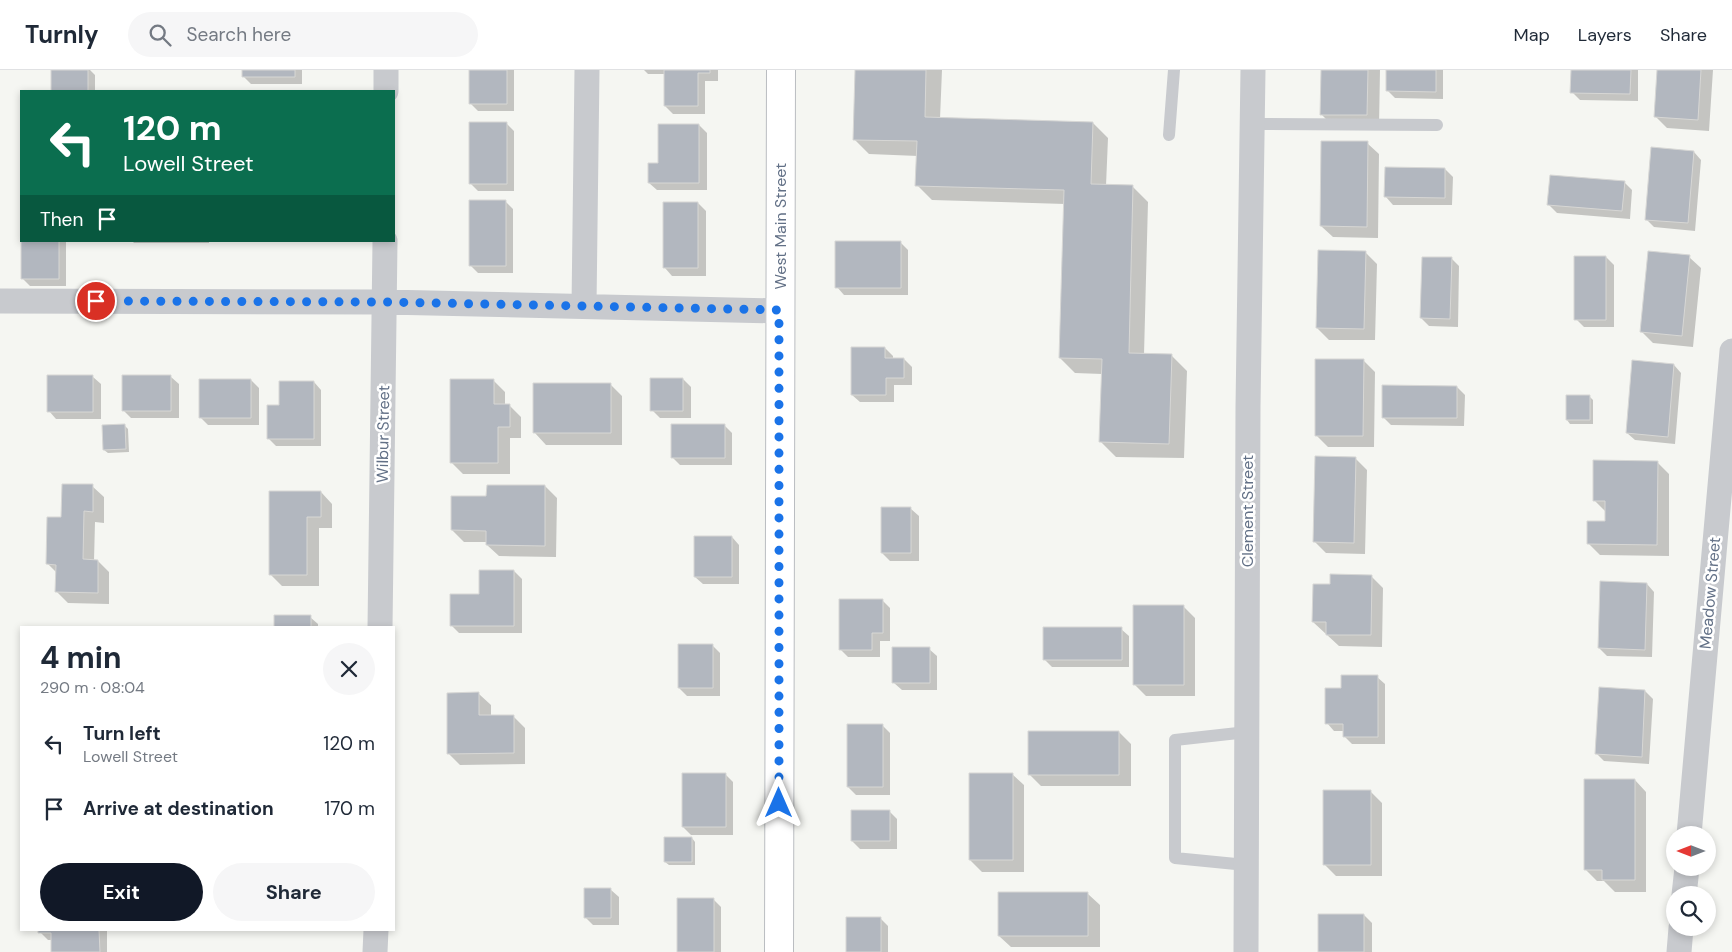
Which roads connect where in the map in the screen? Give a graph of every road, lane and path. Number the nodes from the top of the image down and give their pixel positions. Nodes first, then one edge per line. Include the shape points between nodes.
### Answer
1 (386, 70) edge
2 (587, 70) edge
3 (781, 70) edge
4 (1174, 70) edge
5 (1253, 70) edge
6 (386, 90) edge
7 (1251, 124) junction
8 (1437, 125) dead end
9 (1169, 136) dead end
10 (385, 242) edge
11 (0, 301) edge
12 (385, 302) junction
13 (584, 306) junction
14 (779, 310) junction
15 (1732, 352) edge
16 (1721, 599) edge
17 (380, 626) edge
18 (1246, 732) junction
19 (1690, 826) edge
20 (1246, 865) junction
21 (376, 931) edge
22 (375, 952) edge
23 (779, 952) edge
24 (1246, 952) edge

1 - 6 street
2 - 13 street
3 - 14 main road, West Main Street
4 - 9 lane
5 - 7 street, Clement Street
7 - 8 lane
7 - 18 street, Clement Street
10 - 12 street, Wilbur Street
11 - 12 street
12 - 13 street
12 - 17 street, Wilbur Street
13 - 14 street
14 - 23 main road, West Main Street
15 - 16 street, Meadow Street
16 - 19 street, Meadow Street
18 - 20 street, Clement Street
18 - 20 lane via 1175,740 1175,858
20 - 24 street, Clement Street
21 - 22 street

